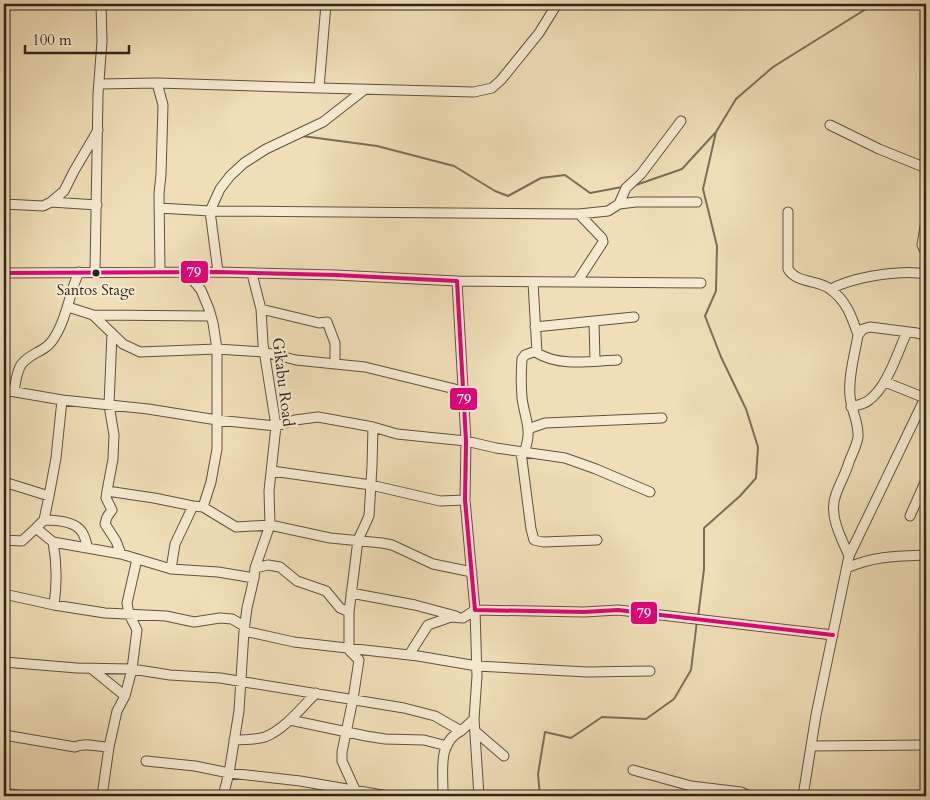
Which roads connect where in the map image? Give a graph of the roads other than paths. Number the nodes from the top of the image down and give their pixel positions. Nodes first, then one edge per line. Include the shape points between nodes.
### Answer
1 (101, 4) edge
2 (326, 4) edge
3 (546, 4) edge
4 (556, 5) edge
5 (157, 83) junction
6 (99, 84) junction
7 (320, 88) junction
8 (364, 90) junction
9 (681, 121) dead end
10 (830, 125) dead end
11 (98, 130) junction
12 (926, 168) edge
13 (51, 202) junction
14 (697, 202) dead end
15 (4, 204) edge
16 (619, 204) junction
17 (97, 205) junction
18 (159, 208) junction
19 (210, 211) junction
20 (788, 212) dead end
21 (579, 214) junction
22 (926, 220) edge
23 (926, 253) edge
24 (79, 272) junction
25 (95, 272) junction
26 (160, 272) junction
27 (218, 272) junction
28 (4, 273) edge
29 (187, 273) junction
30 (252, 274) junction
31 (926, 274) edge
32 (457, 282) junction
33 (533, 282) junction
34 (577, 282) junction
35 (701, 282) dead end
36 (831, 289) junction
37 (68, 307) junction
38 (261, 309) junction
39 (93, 315) junction
40 (211, 316) junction
41 (634, 317) dead end
42 (594, 321) junction
43 (535, 327) junction
44 (908, 332) junction
45 (112, 334) junction
46 (858, 335) junction
47 (926, 336) edge
48 (217, 349) junction
49 (536, 351) junction
50 (264, 352) junction
51 (617, 360) dead end
52 (595, 361) junction
53 (335, 364) junction
54 (884, 382) junction
55 (4, 390) edge
56 (463, 391) junction
57 (14, 392) junction
58 (926, 397) edge
59 (62, 400) junction
60 (109, 405) junction
61 (851, 407) junction
62 (662, 418) dead end
63 (217, 420) junction
64 (276, 426) junction
65 (373, 427) junction
66 (528, 429) junction
67 (466, 441) junction
68 (523, 452) junction
69 (272, 471) junction
70 (4, 482) edge
71 (926, 483) edge
72 (371, 485) junction
73 (107, 492) junction
74 (650, 492) dead end
75 (49, 496) junction
76 (466, 500) junction
77 (192, 506) junction
78 (203, 507) junction
79 (910, 516) dead end
80 (44, 520) junction
81 (270, 525) junction
82 (36, 528) junction
83 (4, 540) edge
84 (358, 540) junction
85 (597, 540) dead end
86 (53, 542) junction
87 (88, 548) junction
88 (121, 554) junction
89 (926, 555) edge
90 (849, 556) junction
91 (137, 559) junction
92 (255, 568) junction
93 (847, 568) junction
94 (171, 569) junction
95 (472, 572) junction
96 (254, 578) junction
97 (351, 593) junction
98 (4, 594) edge
99 (54, 605) junction
100 (428, 608) junction
101 (475, 610) junction
102 (349, 612) junction
103 (128, 614) junction
104 (463, 618) junction
105 (428, 625) junction
106 (244, 629) junction
107 (833, 635) junction
108 (349, 650) junction
109 (409, 655) junction
110 (4, 662) edge
111 (477, 666) junction
112 (92, 669) junction
113 (132, 669) junction
114 (650, 671) dead end
115 (242, 682) junction
116 (316, 693) junction
117 (125, 696) junction
118 (353, 699) junction
119 (474, 719) junction
120 (290, 720) junction
121 (342, 731) junction
122 (461, 731) junction
123 (476, 732) junction
124 (4, 735) edge
125 (234, 740) junction
126 (926, 745) edge
127 (447, 746) junction
128 (811, 746) junction
129 (109, 747) junction
130 (504, 756) dead end
131 (146, 760) dead end
132 (633, 770) dead end
133 (229, 774) junction
134 (707, 792) edge
135 (4, 793) edge
136 (357, 794) edge
137 (23, 796) edge
138 (102, 796) edge
139 (223, 796) edge
140 (388, 796) edge
141 (438, 796) edge
142 (479, 796) edge
143 (749, 796) edge
144 (802, 796) edge

1 - 6 street
2 - 7 street
3 - 4 street
4 - 8 street via 518,60 492,88 474,92
5 - 6 street
5 - 7 street
5 - 18 street via 163,104
6 - 11 street
7 - 8 street
8 - 19 street via 324,122 244,163 220,189
9 - 16 street via 641,174 626,188
10 - 12 street
11 - 13 street via 64,192
11 - 17 street
13 - 15 street via 43,206
13 - 17 street
14 - 16 street
16 - 21 street via 608,211
17 - 25 street
18 - 19 street
18 - 26 street
19 - 21 street
19 - 27 street
20 - 36 street via 788,269
21 - 34 street via 603,242
22 - 23 street via 922,245
24 - 25 street
24 - 28 street
24 - 37 street
25 - 26 street
26 - 29 street
27 - 29 street
27 - 30 street
29 - 40 street via 201,290
30 - 32 street
30 - 38 street, Gikabu Road
31 - 36 street via 861,277
32 - 33 street
32 - 56 street
33 - 34 street
33 - 43 street
34 - 35 street
36 - 46 street via 849,310
37 - 39 street
37 - 57 street via 51,343 26,359 21,366
38 - 50 street, Gikabu Road
38 - 53 street via 319,323 327,322 336,343
39 - 40 street
39 - 45 street
40 - 48 street
41 - 42 street
42 - 43 street
42 - 52 street
43 - 49 street
44 - 46 street via 870,327
44 - 47 street
44 - 54 street
45 - 48 street via 140,352
45 - 60 street
46 - 61 street via 850,383
48 - 50 street
48 - 63 street
49 - 52 street via 541,356 565,362
49 - 66 street via 522,359 522,400
50 - 53 street via 296,360
50 - 64 street, Gikabu Road
51 - 52 street
53 - 56 street via 364,367
54 - 58 street
54 - 61 street via 869,401
55 - 57 street
56 - 67 street
57 - 59 street
58 - 90 street
59 - 60 street
59 - 75 street
60 - 63 street
60 - 73 street via 114,435
61 - 90 street via 858,425 857,443 835,495 834,510 836,525
62 - 66 street via 545,423
63 - 64 street
63 - 78 street via 211,482
64 - 65 street via 318,417
64 - 69 street, Gikabu Road
65 - 67 street via 397,434
65 - 72 street
66 - 68 street via 528,442
67 - 68 street
67 - 76 street
68 - 74 street via 565,458
68 - 85 street via 534,540
69 - 72 street
69 - 81 street, Gikabu Road
70 - 75 street
71 - 79 street
72 - 76 street via 440,501
72 - 84 street via 369,516
73 - 77 street
73 - 88 street via 106,498 112,510 104,524
75 - 80 street
76 - 95 street
77 - 78 street
77 - 94 street via 175,544
78 - 81 street via 236,527
80 - 82 street
80 - 87 street via 75,525 83,532
81 - 84 street via 330,538
81 - 92 street
82 - 83 street via 22,541
82 - 86 street
84 - 95 street via 392,545 433,564
84 - 97 street
86 - 87 street
86 - 99 street via 58,583
87 - 88 street
88 - 91 street
89 - 93 street via 882,557 864,560
90 - 93 street
91 - 94 street
91 - 103 street
92 - 96 street
92 - 102 street via 280,567 297,581 326,591 340,608
93 - 107 street
94 - 96 street
95 - 101 street
96 - 106 street
97 - 100 street
97 - 102 street
98 - 99 street
99 - 103 street
100 - 104 street
100 - 105 street
101 - 104 street
101 - 107 street via 618,610
101 - 111 street
102 - 108 street
103 - 106 street via 166,616 194,622 232,618
103 - 113 street via 137,630
104 - 105 street via 451,617
105 - 109 street
106 - 108 street via 294,642
106 - 115 street
107 - 128 street
108 - 109 street
108 - 118 street via 359,660
109 - 111 street
110 - 112 street
111 - 114 street via 587,672
111 - 119 street
112 - 113 street
112 - 117 street
113 - 115 street
113 - 117 street
115 - 116 street
115 - 125 street
116 - 118 street
116 - 120 street
117 - 129 street
118 - 121 street
118 - 122 street via 435,716
119 - 122 street
119 - 123 street
120 - 121 street
120 - 125 street via 259,739
121 - 127 street via 385,739 424,740
121 - 136 street via 342,762
122 - 127 street
123 - 130 street
123 - 142 street
124 - 129 street via 75,747 81,744
125 - 133 street
126 - 128 street
127 - 141 street via 444,750 443,792
128 - 144 street
129 - 138 street
131 - 133 street
132 - 134 street
133 - 136 street via 300,781
133 - 139 street
134 - 143 street via 741,792
135 - 137 street
136 - 140 street

